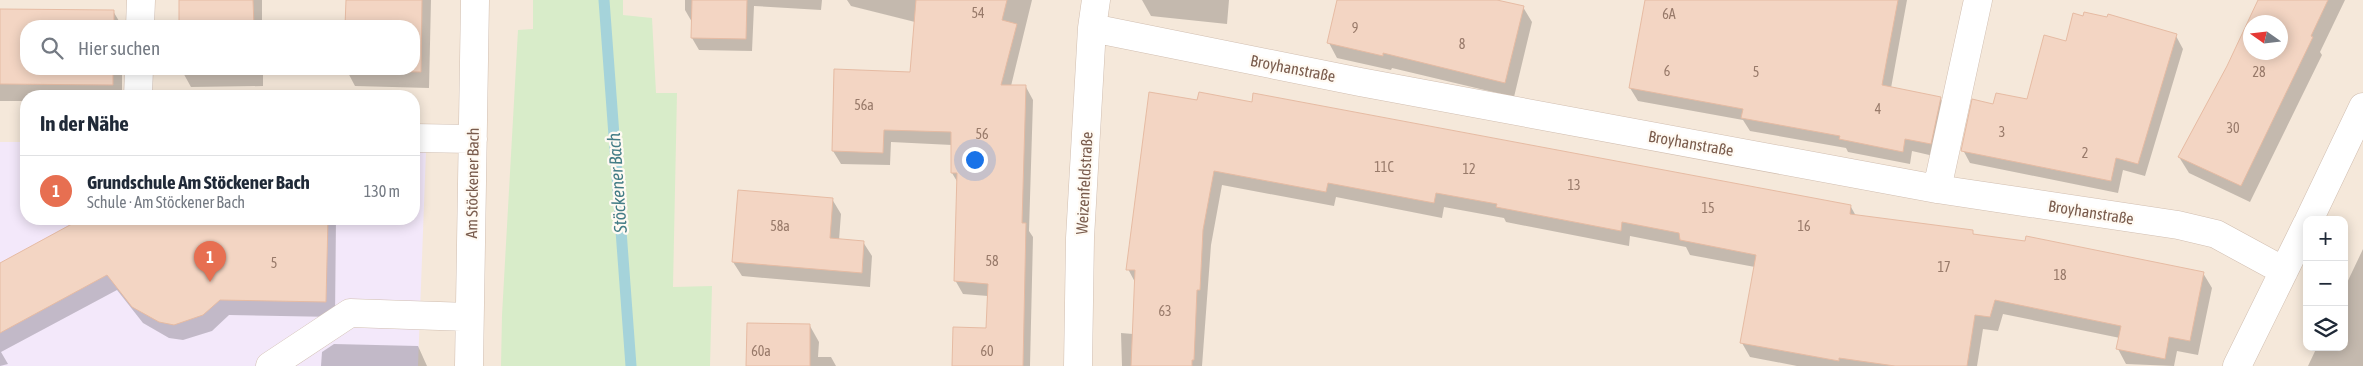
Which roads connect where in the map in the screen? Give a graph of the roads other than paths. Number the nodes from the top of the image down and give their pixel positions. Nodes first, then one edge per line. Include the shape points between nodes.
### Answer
1 (141, 0) edge
2 (475, 0) edge
3 (1096, 0) edge
4 (1978, 0) edge
5 (140, 20) edge
6 (1092, 28) junction
7 (138, 75) edge
8 (138, 90) edge
9 (2363, 106) edge
10 (420, 138) edge
11 (473, 139) junction
12 (1937, 189) junction
13 (2311, 216) edge
14 (2303, 232) edge
15 (2284, 271) junction
16 (469, 317) junction
17 (270, 366) edge
18 (469, 366) edge
19 (1078, 366) edge
20 (2237, 366) edge

1 - 5 street
2 - 11 street, Am Stöckener Bach
3 - 6 street, Weizenfeldstraße
4 - 12 street
6 - 12 street, Broyhanstraße via 1370,84
6 - 19 street, Weizenfeldstraße via 1080,238
7 - 8 street
9 - 13 street
10 - 11 street
11 - 16 street, Am Stöckener Bach
12 - 15 street, Broyhanstraße via 2178,225 2216,234
14 - 15 street
15 - 20 street
16 - 17 street via 350,313
16 - 18 street, Am Stöckener Bach

